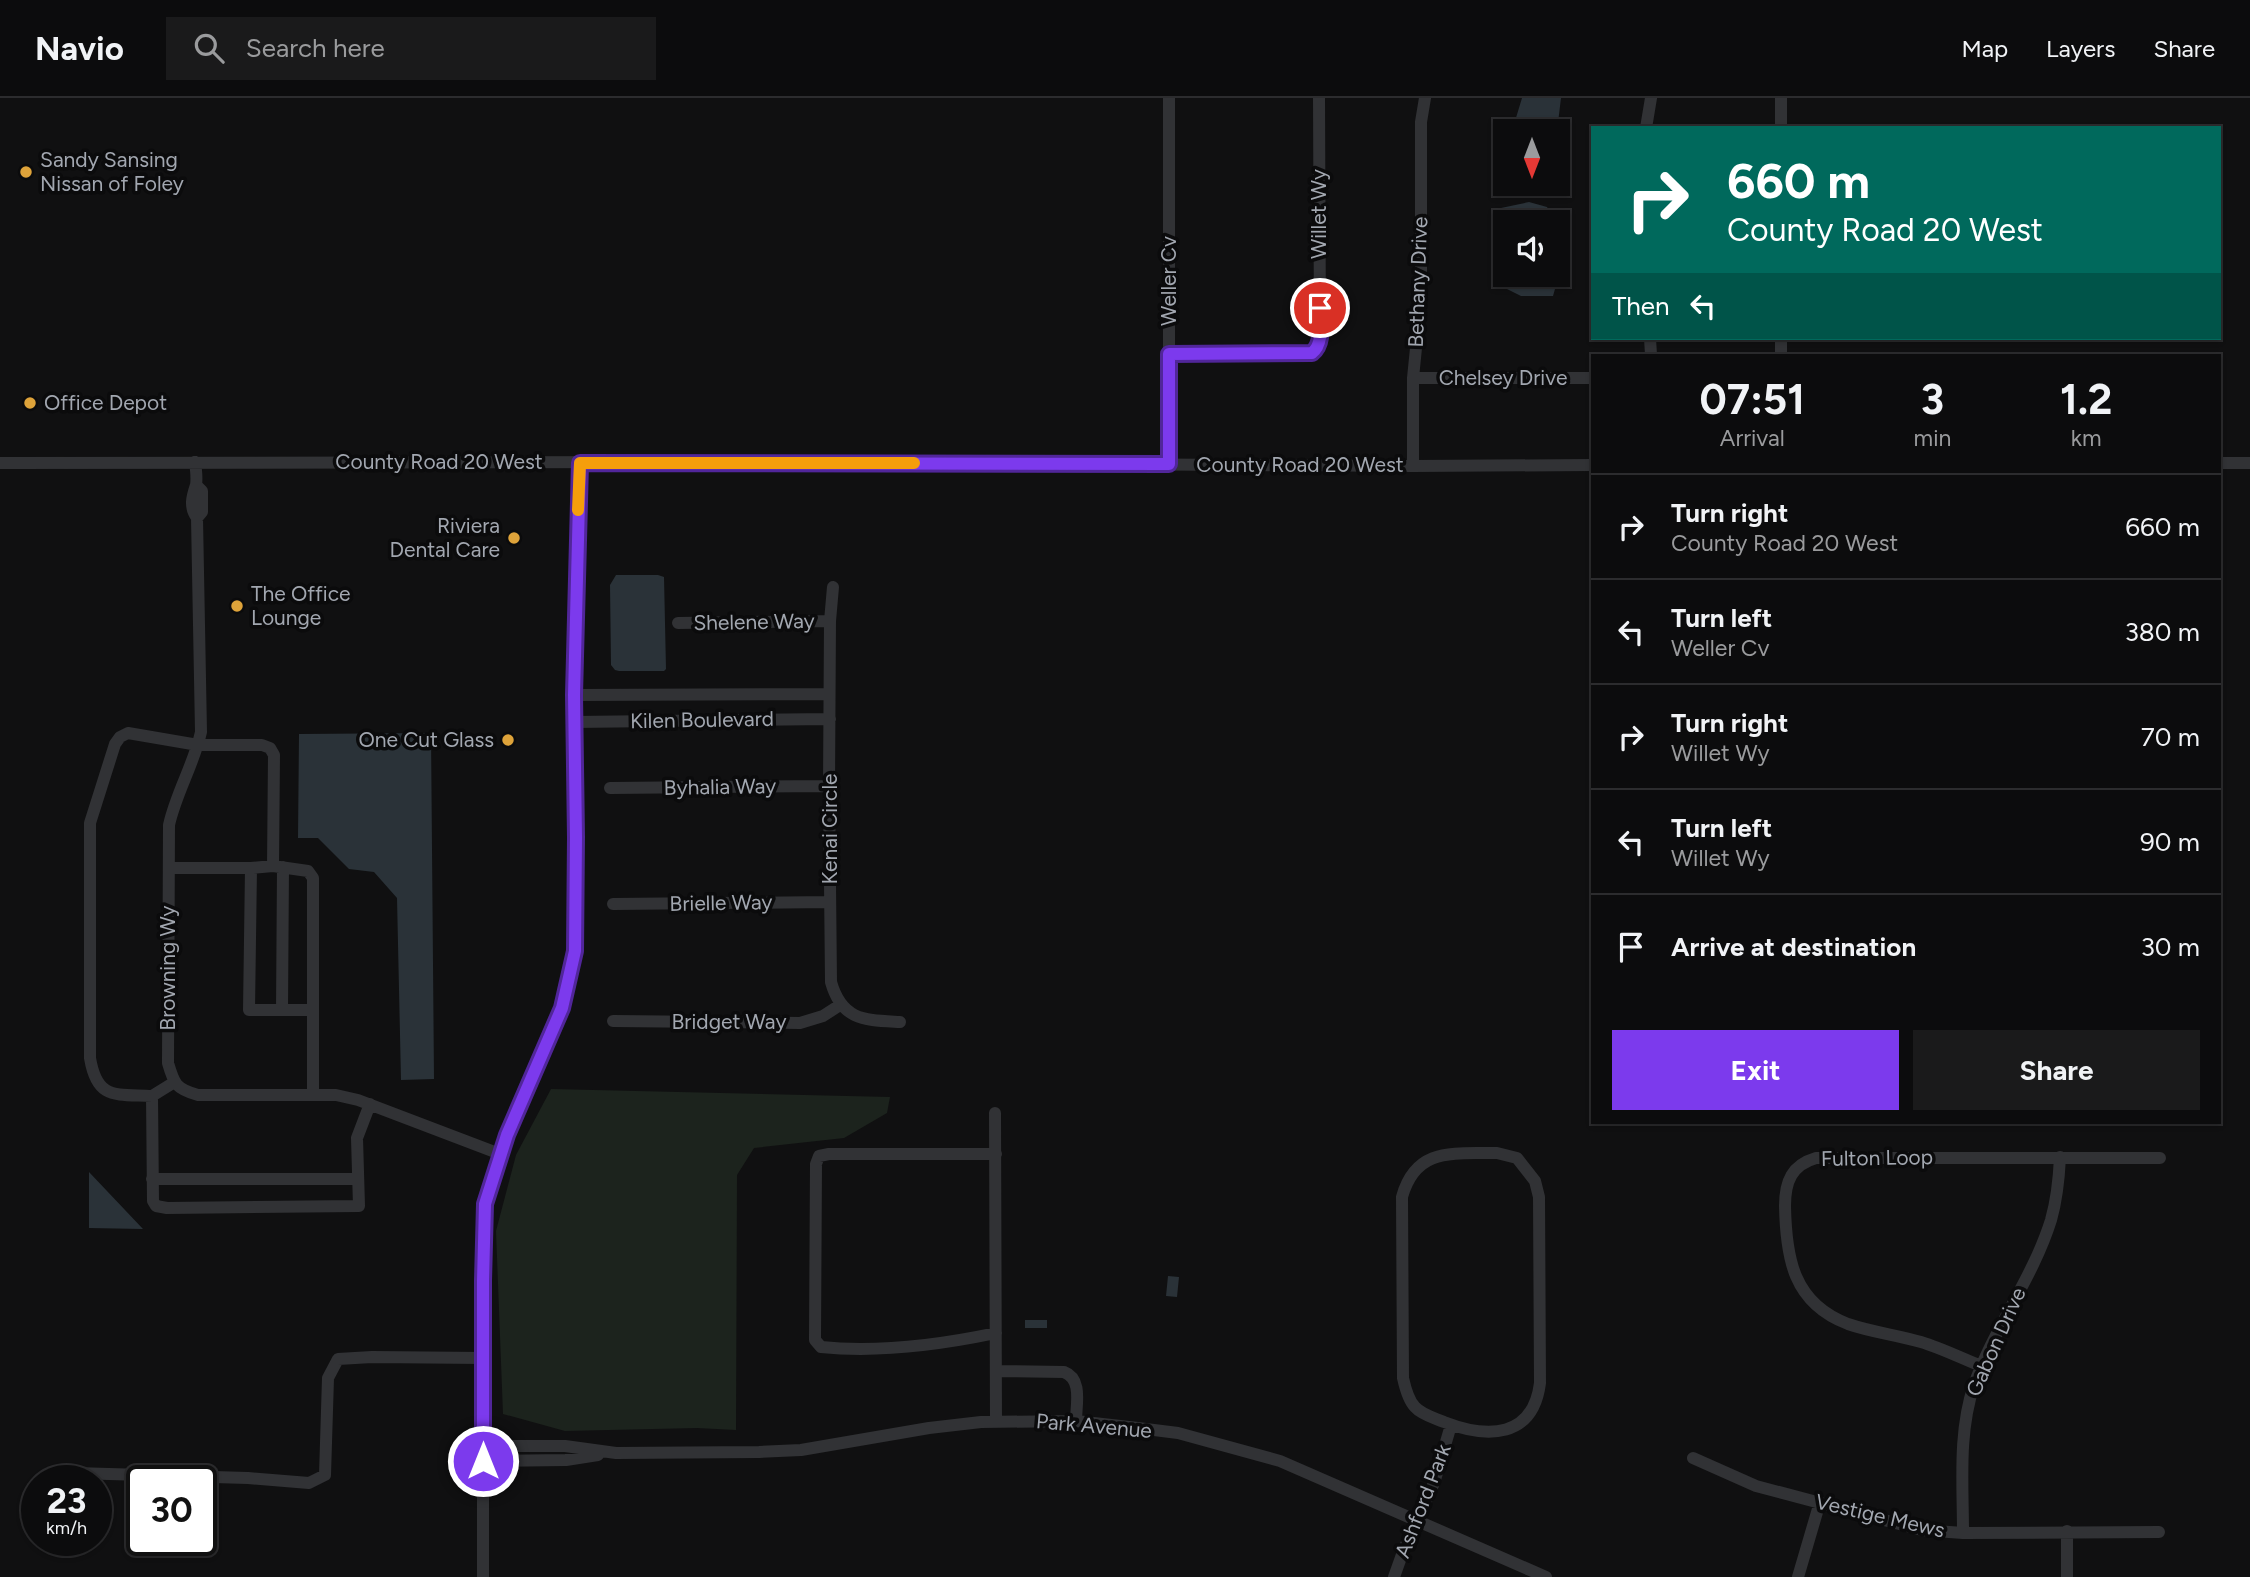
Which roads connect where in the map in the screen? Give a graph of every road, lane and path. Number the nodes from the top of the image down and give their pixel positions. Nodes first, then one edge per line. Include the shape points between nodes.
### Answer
1 (1170, 98) edge
2 (1319, 98) edge
3 (1425, 98) edge
4 (1651, 98) edge
5 (1781, 98) edge
6 (1646, 126) edge
7 (1781, 126) edge
8 (1169, 354) junction
9 (1413, 378) junction
10 (1591, 378) edge
11 (195, 462) junction
12 (0, 463) edge
13 (580, 463) junction
14 (2221, 463) edge
15 (2250, 463) edge
16 (1169, 464) junction
17 (1591, 465) edge
18 (1413, 466) junction
19 (833, 587) dead end
20 (830, 621) junction
21 (678, 623) dead end
22 (829, 694) junction
23 (574, 695) junction
24 (704, 695) junction
25 (830, 719) junction
26 (704, 720) junction
27 (574, 722) junction
28 (198, 745) junction
29 (829, 786) junction
30 (610, 788) dead end
31 (278, 867) junction
32 (169, 868) junction
33 (251, 869) junction
34 (830, 902) junction
35 (613, 904) dead end
36 (840, 1005) junction
37 (282, 1010) junction
38 (313, 1010) junction
39 (613, 1021) dead end
40 (900, 1022) dead end
41 (173, 1083) junction
42 (313, 1095) junction
43 (152, 1096) junction
44 (370, 1104) junction
45 (995, 1113) dead end
46 (500, 1154) junction
47 (996, 1154) junction
48 (2060, 1157) junction
49 (2160, 1158) dead end
50 (152, 1179) junction
51 (358, 1180) junction
52 (996, 1333) junction
53 (483, 1358) junction
54 (1981, 1366) junction
55 (996, 1371) junction
56 (1076, 1421) junction
57 (996, 1422) junction
58 (1451, 1424) junction
59 (483, 1446) junction
60 (616, 1453) junction
61 (1693, 1458) dead end
62 (483, 1461) junction
63 (112, 1474) edge
64 (1820, 1502) junction
65 (1417, 1520) junction
66 (2067, 1531) junction
67 (2159, 1532) dead end
68 (1963, 1533) junction
69 (483, 1577) edge
70 (1394, 1577) edge
71 (1546, 1577) edge
72 (1798, 1577) edge
73 (2067, 1577) edge

1 - 8 street, Weller Cv
2 - 8 street, Willet Wy via 1317,349 1304,354
3 - 9 street, Bethany Drive via 1421,298
4 - 6 street
5 - 7 street
8 - 16 street, Weller Cv
9 - 10 street, Chelsey Drive
9 - 18 street, Bethany Drive
11 - 12 street, County Road 20 West
11 - 13 street, County Road 20 West
11 - 28 street, Browning Wy via 192,511 197,518 199,546
13 - 16 street, County Road 20 West
13 - 23 street
14 - 15 street
16 - 18 street, County Road 20 West
17 - 18 street, County Road 20 West
19 - 20 street, Kenai Circle
20 - 21 street, Shelene Way
20 - 22 street, Kenai Circle
22 - 24 street, Kilen Boulevard
22 - 25 street, Kenai Circle
23 - 24 street, Kilen Boulevard
23 - 27 street
24 - 26 street
25 - 26 street, Kilen Boulevard
25 - 29 street, Kenai Circle
26 - 27 street, Kilen Boulevard
27 - 46 street via 575,951 562,1008
28 - 31 street via 270,748 274,755
28 - 32 street, Browning Wy via 173,807
28 - 43 street via 142,734 120,737 90,823 93,1077 100,1088 114,1093
29 - 30 street, Byhalia Way
29 - 34 street, Kenai Circle
31 - 33 street
31 - 37 street
31 - 38 street via 308,871 313,878
32 - 33 street
32 - 41 street, Browning Wy via 168,1063
33 - 37 street via 249,1010
34 - 35 street, Brielle Way
34 - 36 street, Kenai Circle via 831,982
36 - 39 street, Bridget Way via 800,1023
36 - 40 street via 867,1020
37 - 38 street
38 - 42 street
41 - 42 street via 198,1095
41 - 43 street
42 - 44 street via 336,1095
43 - 50 street
44 - 46 street
44 - 51 street via 357,1138
45 - 47 street
46 - 53 street via 483,1228
47 - 52 street
47 - 52 street via 819,1156 815,1340 821,1347 877,1348 948,1343
48 - 49 street, Fulton Loop
48 - 54 street, Gabon Drive via 2055,1205 2043,1241
48 - 54 street, Fulton Loop via 1816,1157 1795,1168 1788,1179 1785,1241 1797,1280 1809,1297 1848,1324 1924,1343
50 - 51 street
50 - 51 street via 153,1202 167,1208 359,1206
52 - 55 street
53 - 59 street
53 - 63 street via 338,1359 328,1378 326,1475 309,1483
54 - 68 street, Gabon Drive via 1964,1428
55 - 56 street via 1070,1374 1076,1384
55 - 57 street
56 - 57 street, Park Avenue
56 - 65 street, Park Avenue via 1178,1433 1231,1446 1316,1475
57 - 60 street, Park Avenue via 929,1428 801,1450
58 - 58 street via 1415,1407 1405,1390 1402,1196 1411,1163 1442,1154 1517,1157 1529,1164 1539,1196 1537,1402 1526,1425 1496,1431
58 - 65 street, Ashford Park via 1434,1483
59 - 60 street, Park Avenue via 565,1446
59 - 62 street
60 - 62 street, Park Avenue via 566,1460
61 - 64 street, Vestige Mews via 1756,1486
62 - 69 street
64 - 68 street, Vestige Mews via 1922,1530
64 - 72 street
65 - 70 street, Ashford Park
65 - 71 street, Park Avenue
66 - 67 street, Vestige Mews
66 - 68 street, Vestige Mews
66 - 73 street

